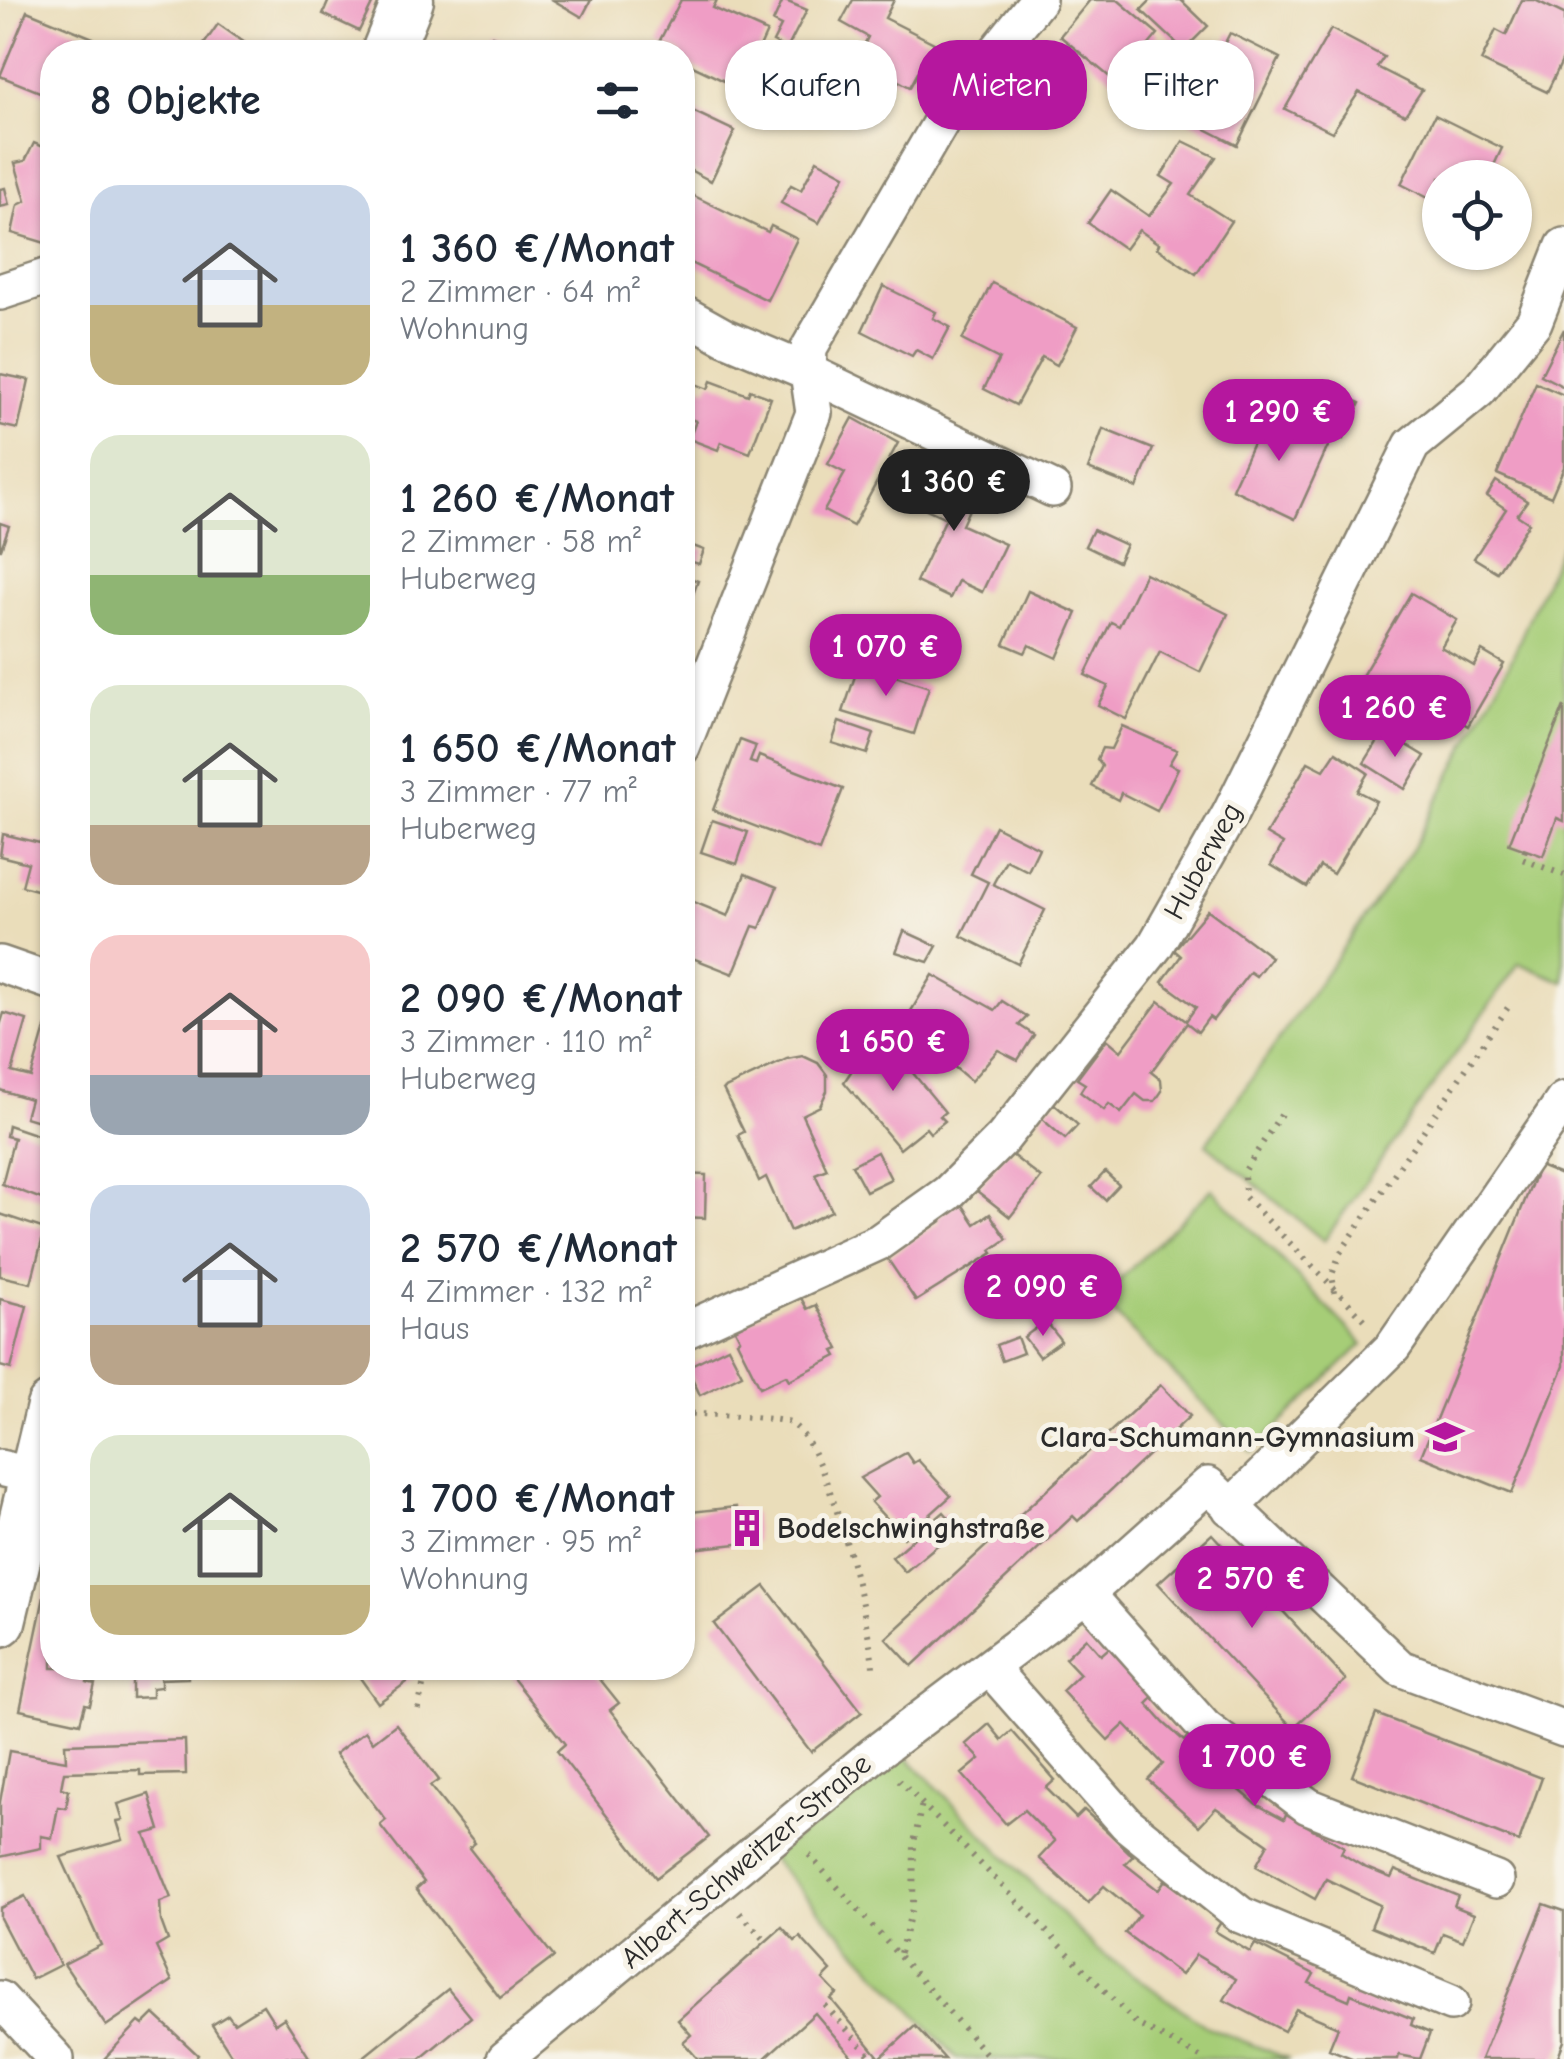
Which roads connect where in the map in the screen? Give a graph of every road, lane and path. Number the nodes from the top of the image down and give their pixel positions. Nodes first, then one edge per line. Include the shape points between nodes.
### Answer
1 (408, 0) edge
2 (1038, 0) edge
3 (392, 40) edge
4 (1564, 246) edge
5 (40, 278) edge
6 (0, 292) edge
7 (695, 321) edge
8 (808, 372) junction
9 (1053, 488) dead end
10 (695, 714) edge
11 (1525, 850) dead end
12 (1564, 875) edge
13 (0, 964) edge
14 (40, 978) edge
15 (1511, 1004) dead end
16 (1564, 1100) edge
17 (1281, 1114) dead end
18 (1334, 1292) junction
19 (695, 1326) edge
20 (1393, 1346) junction
21 (695, 1414) edge
22 (40, 1431) edge
23 (18, 1472) edge
24 (1230, 1508) junction
25 (1086, 1594) junction
26 (0, 1621) edge
27 (873, 1667) dead end
28 (990, 1668) junction
29 (425, 1680) edge
30 (418, 1709) dead end
31 (1564, 1728) edge
32 (873, 1755) junction
33 (922, 1803) junction
34 (785, 1830) junction
35 (1496, 1880) dead end
36 (900, 1954) junction
37 (0, 1999) edge
38 (1450, 2004) dead end
39 (825, 2005) dead end
40 (56, 2059) edge
41 (505, 2059) edge
42 (873, 2059) edge
43 (992, 2059) edge
44 (1204, 2059) edge

1 - 3 street
2 - 8 street via 942,120 809,348
4 - 19 street, Huberweg via 1534,322 1480,390 1412,445 1230,814 1155,946 1003,1138 948,1193 878,1242
5 - 6 street
7 - 8 street
8 - 9 street
8 - 10 street via 814,412
11 - 12 path via 1522,859
13 - 14 street
15 - 18 path via 1340,1253
16 - 20 street
17 - 18 path via 1244,1172 1245,1197
18 - 20 path
20 - 24 street
21 - 27 path via 788,1422 802,1431 822,1468 848,1552
22 - 23 street
23 - 26 street
24 - 25 street, Albert-Schweitzer-Straße via 1208,1485
24 - 31 street via 1400,1668
25 - 28 street, Albert-Schweitzer-Straße
25 - 35 street via 1205,1728 1308,1806
28 - 32 street, Albert-Schweitzer-Straße
28 - 38 street via 1127,1824 1241,1916
29 - 30 path
32 - 33 path
32 - 34 street, Albert-Schweitzer-Straße
33 - 36 path via 913,1905
33 - 44 path via 1137,2024
34 - 36 path
34 - 41 street, Albert-Schweitzer-Straße
36 - 43 path
37 - 40 street
39 - 42 path

